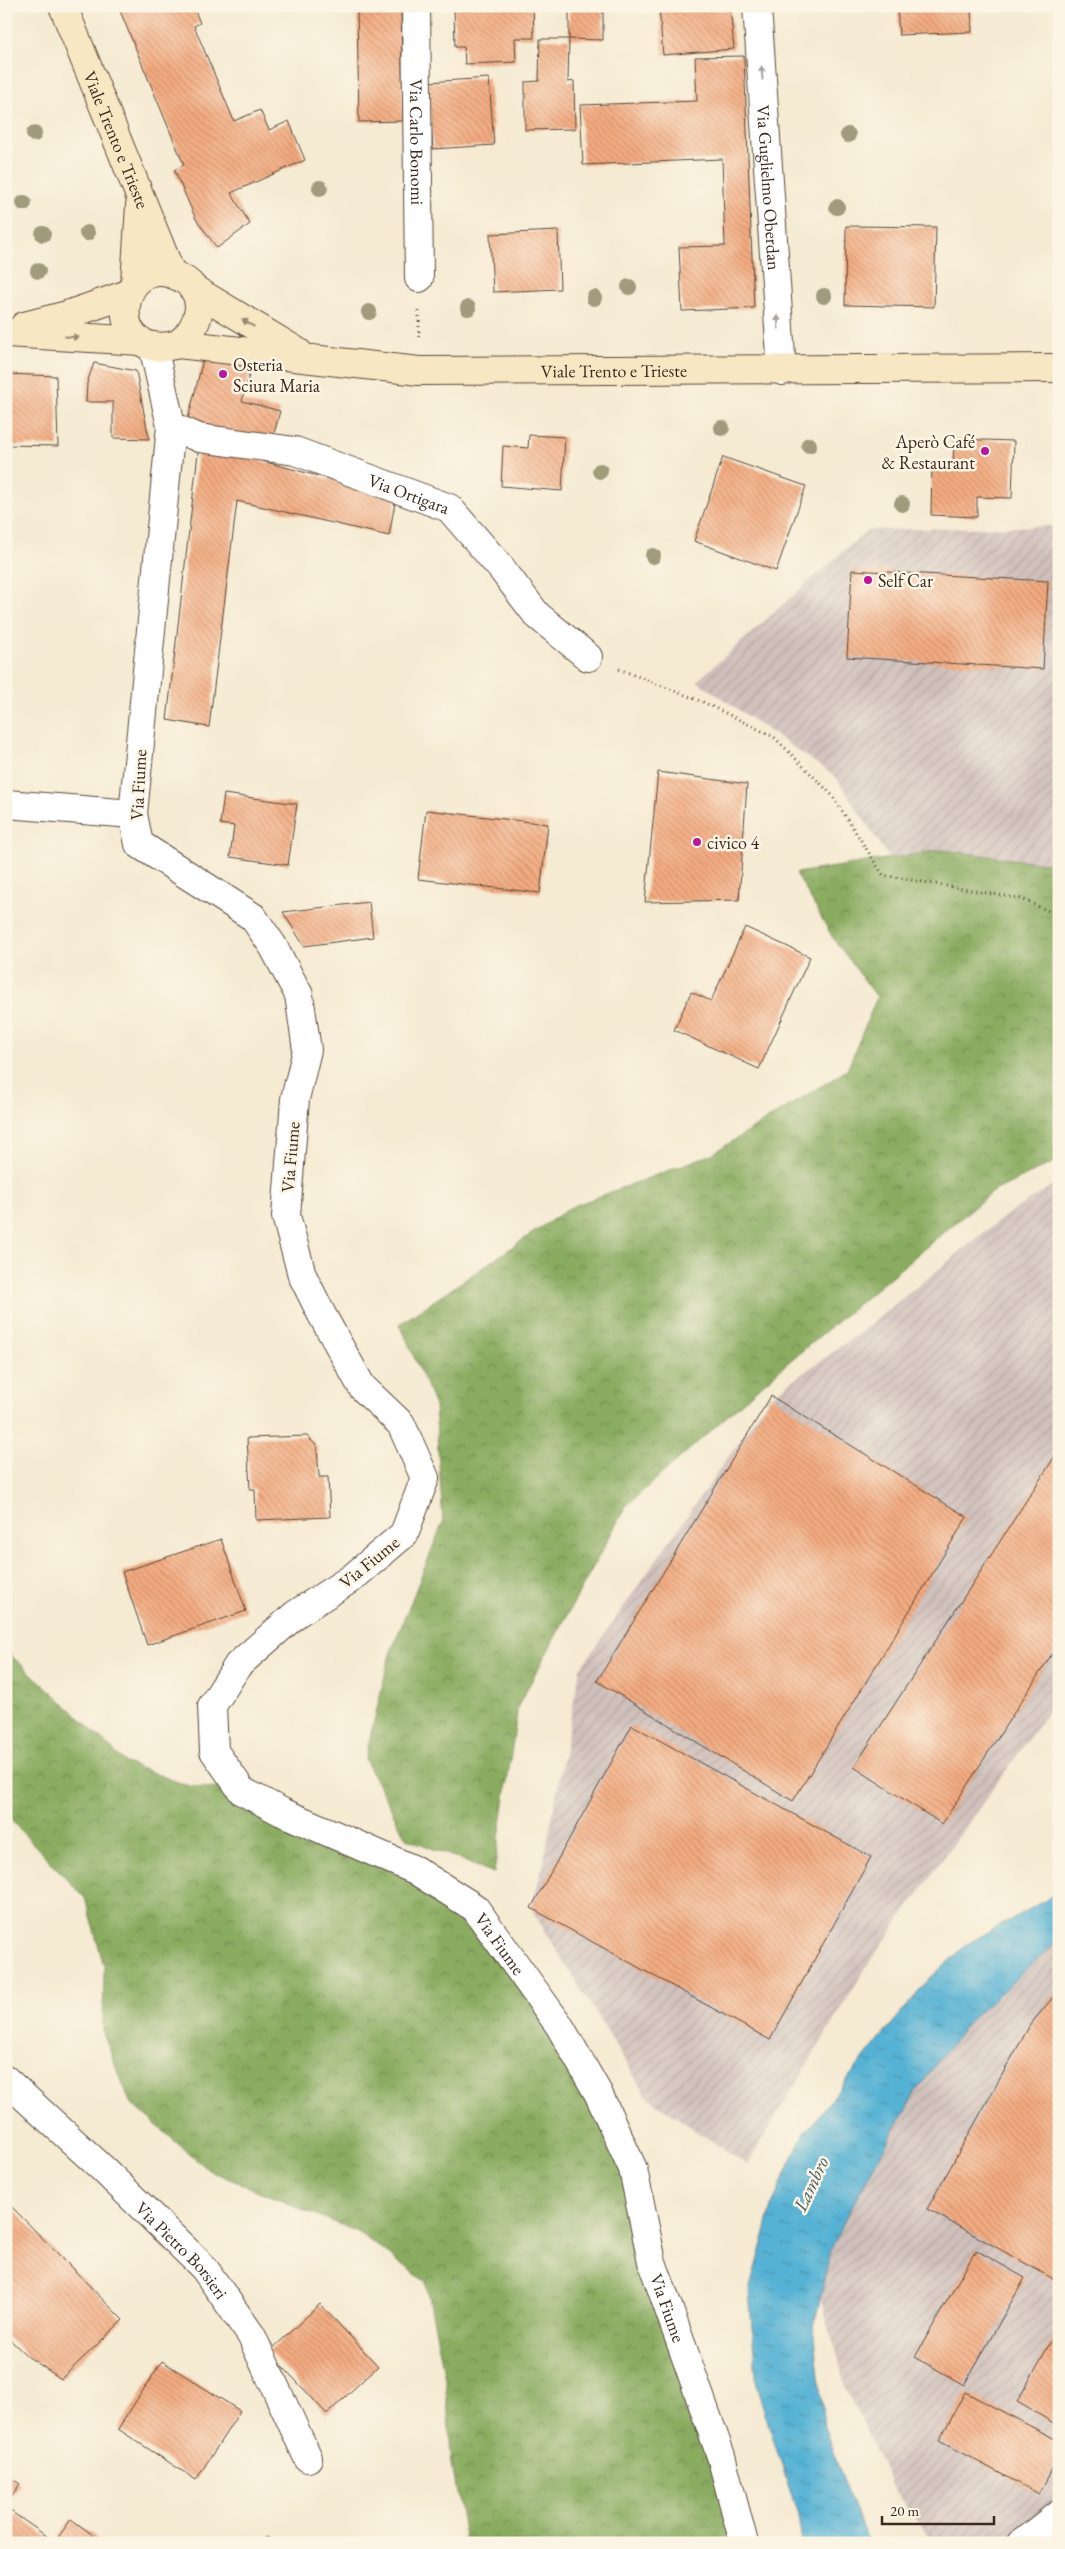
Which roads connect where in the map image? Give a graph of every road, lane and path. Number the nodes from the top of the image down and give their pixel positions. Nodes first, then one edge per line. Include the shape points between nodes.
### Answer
1 (63, 6) edge
2 (416, 6) edge
3 (757, 6) edge
4 (140, 194) junction
5 (419, 278) joint
6 (182, 281) junction
7 (131, 289) junction
8 (6, 332) edge
9 (157, 344) junction
10 (306, 357) junction
11 (1059, 368) edge
12 (419, 371) junction
13 (782, 371) junction
14 (171, 426) junction
15 (588, 657) joint
16 (6, 804) edge
17 (133, 814) junction
18 (1059, 916) edge
19 (6, 2080) edge
20 (308, 2458) dead end
21 (1059, 2514) edge
22 (744, 2543) edge
23 (1022, 2543) edge

1 - 4 main road, Viale Trento e Trieste
2 - 5 street, Via Carlo Bonomi
13 -> 3 street, Via Guglielmo Oberdan
4 - 6 main road, Viale Trento e Trieste
4 - 7 main road
5 - 12 path
6 - 7 main road via 158,272 145,276
6 - 9 main road via 198,300 197,319 189,336
10 -> 6 main road, Viale Trento e Trieste
7 - 8 main road via 67,315
7 - 9 main road via 124,307 126,320 132,332
8 -> 9 main road
9 - 10 main road
9 - 14 street, Via Fiume
10 - 12 main road, Viale Trento e Trieste
11 - 13 main road, Viale Trento e Trieste
12 - 13 main road, Viale Trento e Trieste
14 - 15 street, Via Ortigara via 199,438 295,451 449,508 537,615
14 - 17 street, Via Fiume
15 - 18 path via 703,702 774,736 832,795 884,875 1022,899
16 - 17 street
17 - 22 street, Via Fiume via 139,844 253,917 273,946 299,996 307,1050 296,1099 286,1216 302,1275 322,1315 362,1387 401,1424 425,1478 404,1534 352,1578 296,1614 238,1664 212,1706 214,1751 242,1791 415,1870 475,1908 558,2025 598,2093 633,2169 652,2262 721,2456
19 - 20 street, Via Pietro Borsieri via 204,2268 251,2335
21 - 23 street

